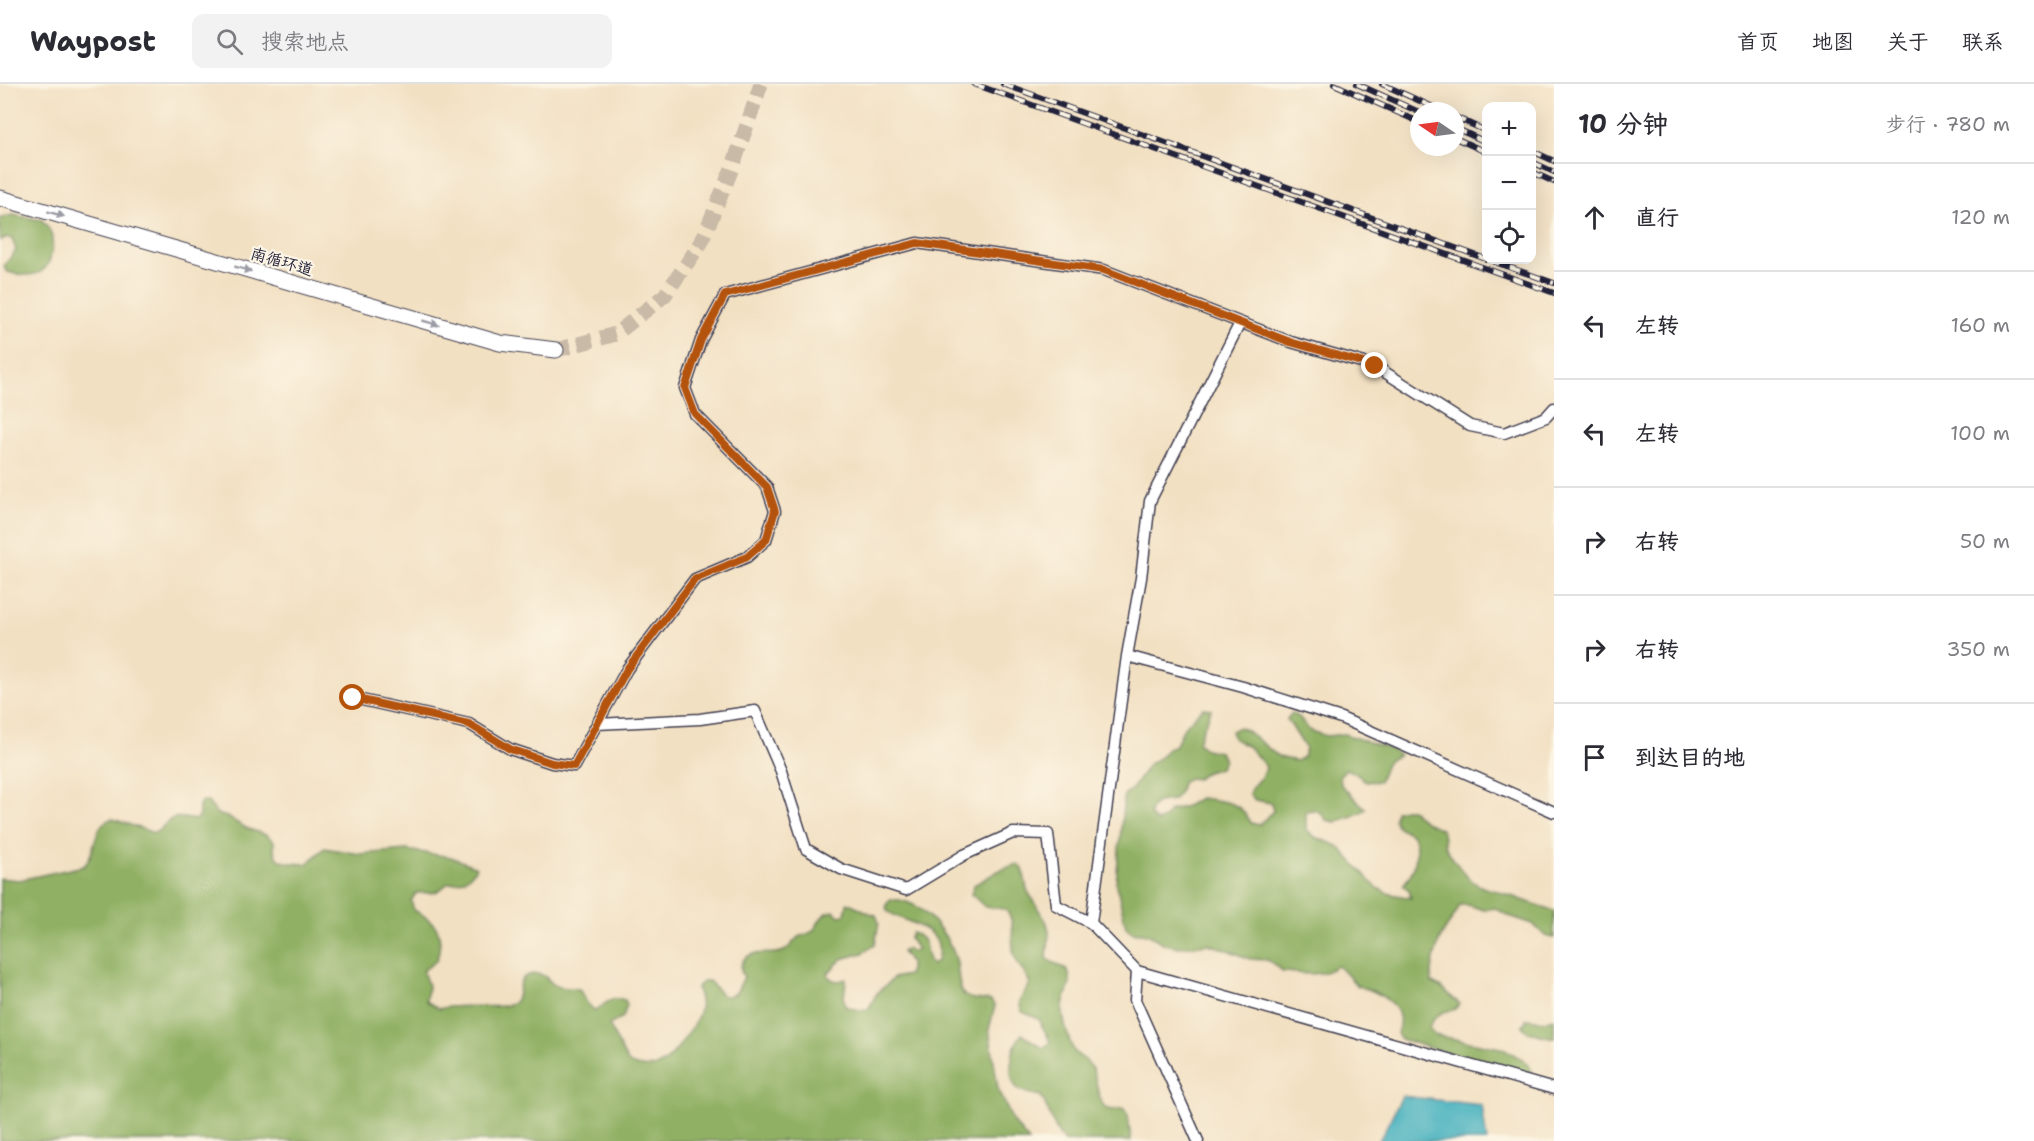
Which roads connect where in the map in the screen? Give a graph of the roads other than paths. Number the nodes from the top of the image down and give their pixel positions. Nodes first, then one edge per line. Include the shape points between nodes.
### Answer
1 (0, 198) edge
2 (1240, 323) junction
3 (556, 350) tunnel mouth
4 (1554, 408) edge
5 (1128, 656) junction
6 (353, 698) dead end
7 (597, 724) junction
8 (1554, 812) edge
9 (1091, 923) junction
10 (1137, 971) junction
11 (1554, 1089) edge
12 (1198, 1141) edge

1 -> 3 street, 南循环道 via 500,343
2 - 4 street via 1375,366 1470,426 1504,433 1546,417
2 - 5 street via 1150,501
2 - 7 street via 1104,270 917,243 725,295 701,340 685,388 695,414 767,487 775,511 766,540 747,557 695,579 627,669
5 - 8 street via 1341,718
5 - 9 street
6 - 7 street via 469,724 510,749 574,766
7 - 9 street via 700,719 755,711 781,771 806,849 841,868 906,890 964,855 1013,832 1048,834 1056,905
9 - 10 street
10 - 11 street
10 - 12 street via 1135,1000

